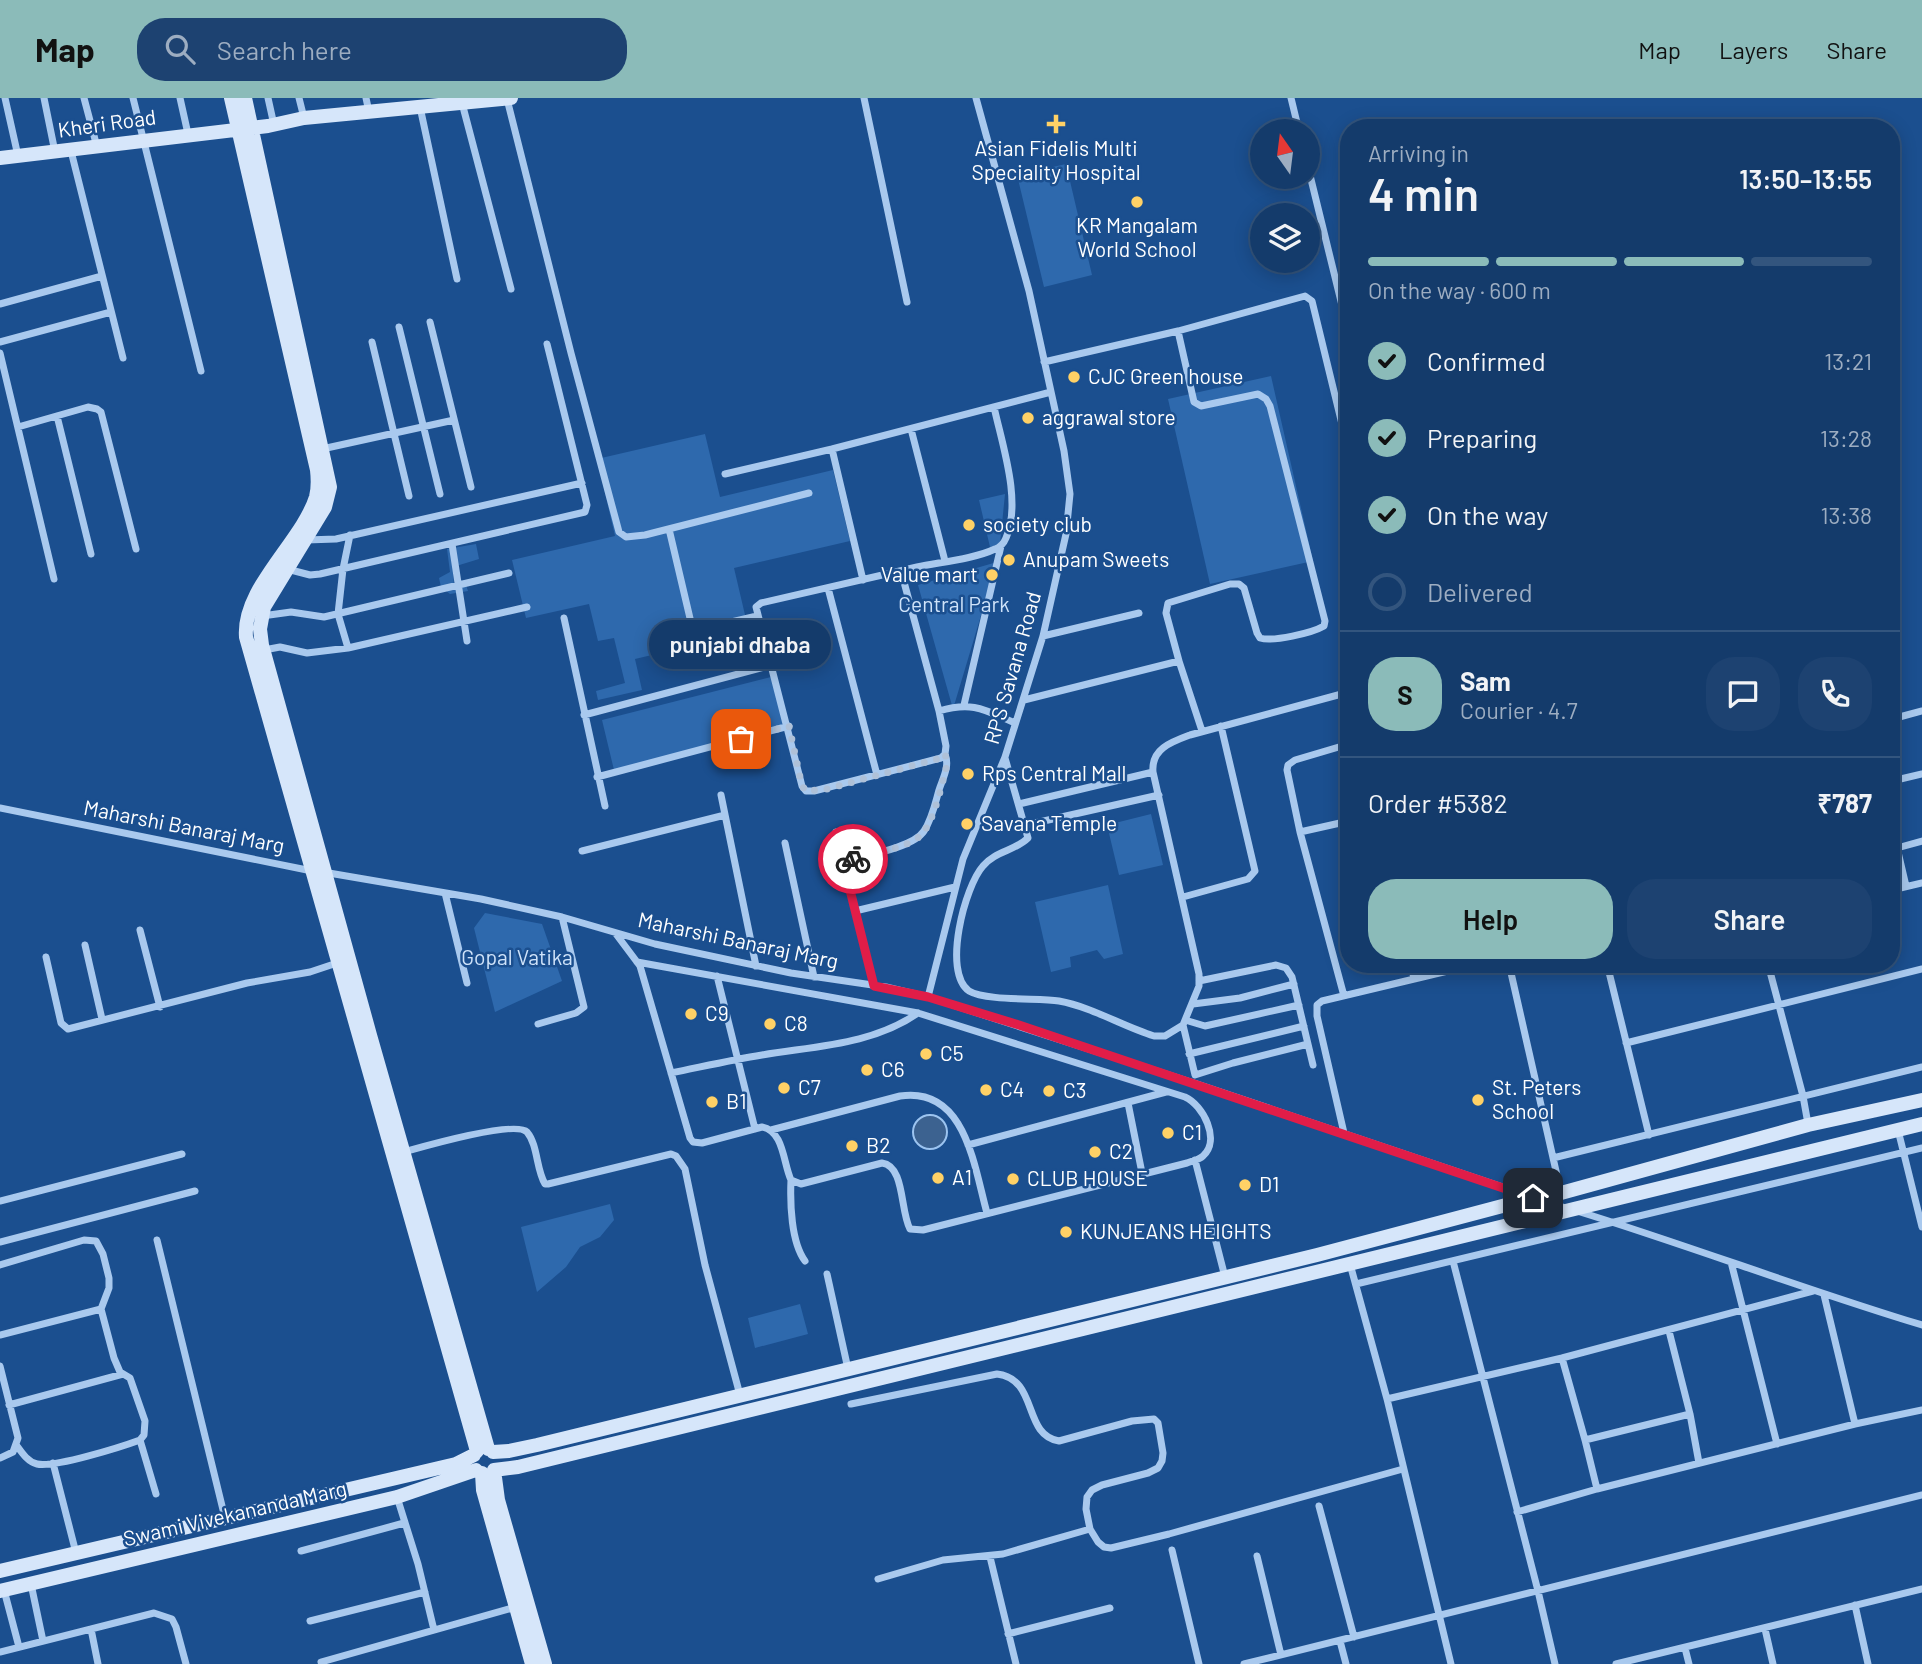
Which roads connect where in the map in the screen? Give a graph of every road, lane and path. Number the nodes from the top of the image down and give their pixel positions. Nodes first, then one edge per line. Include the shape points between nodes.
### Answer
1 (5, 98) edge
2 (44, 98) edge
3 (85, 98) edge
4 (133, 98) edge
5 (180, 98) edge
6 (232, 98) edge
7 (245, 98) edge
8 (268, 98) edge
9 (299, 98) edge
10 (509, 98) edge
11 (864, 98) edge
12 (976, 98) edge
13 (1291, 98) edge
14 (462, 103) junction
15 (368, 105) edge
16 (420, 107) junction
17 (304, 118) junction
18 (1296, 119) edge
19 (274, 125) junction
20 (246, 128) junction
21 (188, 134) junction
22 (144, 142) junction
23 (97, 148) junction
24 (71, 151) junction
25 (55, 152) junction
26 (18, 157) junction
27 (0, 158) edge
28 (1313, 189) edge
29 (102, 276) junction
30 (457, 279) dead end
31 (511, 289) dead end
32 (1340, 297) edge
33 (907, 302) dead end
34 (0, 304) edge
35 (111, 312) junction
36 (430, 323) dead end
37 (398, 327) dead end
38 (1178, 331) junction
39 (0, 342) edge
40 (372, 342) dead end
41 (547, 344) dead end
42 (0, 354) edge
43 (124, 359) dead end
44 (1044, 362) junction
45 (201, 371) dead end
46 (1051, 392) junction
47 (994, 407) junction
48 (57, 416) junction
49 (1340, 416) edge
50 (454, 420) junction
51 (18, 427) junction
52 (423, 427) junction
53 (911, 429) junction
54 (394, 433) junction
55 (323, 449) junction
56 (832, 449) junction
57 (725, 474) dead end
58 (582, 483) junction
59 (471, 487) dead end
60 (809, 493) dead end
61 (440, 495) dead end
62 (409, 496) dead end
63 (669, 529) junction
64 (351, 536) junction
65 (305, 540) junction
66 (452, 544) junction
67 (1001, 546) junction
68 (136, 549) dead end
69 (91, 554) dead end
70 (945, 561) junction
71 (288, 569) junction
72 (343, 569) junction
73 (901, 571) junction
74 (509, 573) dead end
75 (54, 579) dead end
76 (863, 580) junction
77 (458, 586) junction
78 (828, 588) junction
79 (527, 607) dead end
80 (1139, 612) dead end
81 (338, 614) junction
82 (261, 616) junction
83 (757, 616) junction
84 (564, 618) dead end
85 (463, 622) junction
86 (693, 631) junction
87 (1043, 636) junction
88 (653, 640) dead end
89 (467, 641) dead end
90 (348, 648) junction
91 (263, 650) junction
92 (1179, 661) junction
93 (772, 665) junction
94 (1340, 694) edge
95 (1024, 700) junction
96 (964, 705) junction
97 (939, 711) junction
98 (1922, 711) edge
99 (584, 715) junction
100 (1900, 717) edge
101 (1016, 723) junction
102 (789, 726) junction
103 (1221, 726) junction
104 (1202, 731) junction
105 (1340, 747) edge
106 (945, 754) junction
107 (1005, 757) junction
108 (1153, 772) junction
109 (1922, 774) edge
110 (877, 775) junction
111 (597, 777) junction
112 (1900, 779) edge
113 (721, 795) dead end
114 (1159, 795) junction
115 (1019, 804) junction
116 (605, 806) dead end
117 (0, 808) edge
118 (726, 815) junction
119 (1340, 823) edge
120 (1026, 825) junction
121 (836, 832) dead end
122 (1300, 832) junction
123 (1922, 841) edge
124 (785, 843) dead end
125 (1900, 847) edge
126 (582, 851) dead end
127 (1900, 861) edge
128 (843, 862) junction
129 (318, 871) junction
130 (1922, 883) edge
131 (1906, 886) junction
132 (955, 887) junction
133 (1900, 888) edge
134 (445, 892) junction
135 (1183, 897) junction
136 (855, 911) junction
137 (562, 917) junction
138 (140, 930) dead end
139 (616, 934) junction
140 (85, 945) dead end
141 (46, 957) dead end
142 (637, 962) junction
143 (337, 963) junction
144 (756, 966) junction
145 (1922, 969) edge
146 (1413, 973) edge
147 (1439, 973) edge
148 (1511, 973) edge
149 (1609, 973) edge
150 (1770, 973) edge
151 (717, 976) junction
152 (814, 976) junction
153 (1414, 979) junction
154 (1199, 981) junction
155 (467, 983) dead end
156 (1293, 984) junction
157 (874, 986) junction
158 (1343, 996) junction
159 (928, 997) junction
160 (1193, 1004) junction
161 (1779, 1004) junction
162 (1299, 1006) junction
163 (160, 1007) junction
164 (918, 1013) junction
165 (102, 1019) junction
166 (1184, 1022) junction
167 (538, 1024) dead end
168 (1304, 1026) junction
169 (1626, 1043) junction
170 (1308, 1044) junction
171 (1189, 1054) junction
172 (737, 1059) junction
173 (1313, 1065) dead end
174 (1922, 1067) edge
175 (671, 1073) junction
176 (1166, 1092) junction
177 (1803, 1096) junction
178 (1922, 1100) edge
179 (1128, 1104) junction
180 (1922, 1124) edge
181 (1808, 1125) junction
182 (755, 1129) junction
183 (771, 1130) junction
184 (1898, 1130) junction
185 (1344, 1133) junction
186 (1649, 1135) junction
187 (968, 1145) junction
188 (1922, 1148) edge
189 (404, 1152) junction
190 (1903, 1153) junction
191 (182, 1154) dead end
192 (1553, 1158) junction
193 (1195, 1160) junction
194 (1142, 1172) junction
195 (791, 1180) junction
196 (195, 1191) dead end
197 (1561, 1193) junction
198 (1533, 1198) junction
199 (0, 1201) edge
200 (1572, 1209) junction
201 (987, 1213) junction
202 (1611, 1221) junction
203 (1922, 1227) edge
204 (157, 1240) dead end
205 (0, 1242) edge
206 (805, 1261) dead end
207 (1452, 1261) junction
208 (1731, 1262) junction
209 (1350, 1264) junction
210 (0, 1265) edge
211 (827, 1274) dead end
212 (1226, 1277) junction
213 (1356, 1284) junction
214 (1813, 1291) junction
215 (1824, 1295) junction
216 (102, 1309) junction
217 (1744, 1310) junction
218 (1922, 1325) edge
219 (1669, 1331) junction
220 (0, 1335) edge
221 (1562, 1358) junction
222 (0, 1366) edge
223 (849, 1370) junction
224 (123, 1374) junction
225 (1483, 1378) junction
226 (741, 1396) junction
227 (1387, 1399) junction
228 (851, 1404) dead end
229 (9, 1405) junction
230 (1922, 1410) edge
231 (1690, 1414) junction
232 (1855, 1424) junction
233 (140, 1440) junction
234 (1585, 1440) junction
235 (1777, 1444) junction
236 (17, 1446) junction
237 (0, 1458) edge
238 (484, 1460) junction
239 (53, 1463) junction
240 (1699, 1464) junction
241 (1404, 1469) junction
242 (1597, 1489) junction
243 (156, 1493) dead end
244 (1922, 1495) edge
245 (397, 1497) junction
246 (1319, 1506) dead end
247 (1517, 1512) junction
248 (225, 1518) junction
249 (404, 1523) junction
250 (1090, 1529) junction
251 (1172, 1550) dead end
252 (301, 1551) dead end
253 (77, 1553) junction
254 (1257, 1556) dead end
255 (990, 1557) junction
256 (0, 1571) edge
257 (878, 1579) dead end
258 (31, 1584) junction
259 (1922, 1589) edge
260 (2, 1590) edge
261 (1538, 1591) junction
262 (425, 1592) junction
263 (1855, 1605) junction
264 (516, 1606) junction
265 (1110, 1608) dead end
266 (1439, 1617) junction
267 (310, 1621) dead end
268 (91, 1629) junction
269 (1765, 1629) junction
270 (434, 1630) junction
271 (1008, 1634) junction
272 (1354, 1637) junction
273 (43, 1641) junction
274 (1340, 1641) junction
275 (19, 1647) junction
276 (1685, 1648) junction
277 (0, 1651) edge
278 (1281, 1655) junction
279 (321, 1662) dead end
280 (98, 1664) edge
281 (187, 1664) edge
282 (532, 1664) edge
283 (545, 1664) edge
284 (1016, 1664) edge
285 (1199, 1664) edge
286 (1244, 1664) edge
287 (1346, 1664) edge
288 (1451, 1664) edge
289 (1555, 1664) edge
290 (1616, 1664) edge
291 (1689, 1664) edge
292 (1773, 1664) edge
293 (1868, 1664) edge

1 - 26 street
2 - 25 street
3 - 23 street
4 - 22 street
5 - 21 street
6 - 20 street
7 - 20 street
8 - 19 street
9 - 17 street
10 - 14 street, Kheri Road
10 - 63 street via 619,532 631,538
11 - 33 street
12 - 44 street, RPS Savana Road
13 - 18 street
14 - 16 street, Kheri Road
14 - 31 street
15 - 16 street, Kheri Road
15 - 17 street, Kheri Road
16 - 30 street
17 - 19 street, Kheri Road
19 - 20 street, Kheri Road
20 - 21 street, Kheri Road
20 - 55 street
20 - 129 street via 317,470 317,494 250,606 245,626
21 - 22 street, Kheri Road
22 - 23 street, Kheri Road
22 - 45 street
23 - 24 street, Kheri Road
24 - 25 street, Kheri Road
24 - 29 street
25 - 26 street, Kheri Road
26 - 27 street, Kheri Road
28 - 32 street
29 - 34 street
29 - 35 street
35 - 39 street
35 - 43 street
36 - 50 street
37 - 52 street
38 - 44 street
38 - 49 street via 1309,297
38 - 92 street via 1194,402 1201,406 1258,394 1270,406 1325,621 1313,631 1260,638 1244,588 1230,584 1168,603 1166,613
40 - 54 street
41 - 58 street
42 - 51 street
44 - 46 street, RPS Savana Road
46 - 47 street
46 - 87 street, RPS Savana Road via 1070,494 1066,534
47 - 53 street
47 - 67 street via 1011,491 1010,522
48 - 51 street
48 - 68 street via 93,407 101,412
48 - 69 street
50 - 52 street
50 - 59 street
51 - 75 street
52 - 54 street
52 - 61 street
53 - 56 street
53 - 70 street
54 - 55 street
54 - 62 street
55 - 65 street via 328,498
56 - 57 street
56 - 76 street
58 - 64 street
58 - 66 street via 587,505 582,514
60 - 63 street
63 - 86 street
64 - 65 street
64 - 72 street
65 - 71 street
66 - 72 street
66 - 77 street
67 - 70 street
67 - 96 street
70 - 73 street
71 - 72 street via 310,575
71 - 82 street
72 - 81 street
73 - 76 street
73 - 97 street
74 - 77 street
76 - 78 street
77 - 81 street
77 - 85 street
78 - 83 street via 761,603 756,607
78 - 110 street
79 - 85 street
80 - 87 street
81 - 82 street
81 - 90 street
82 - 91 street
83 - 86 street
83 - 93 street
84 - 99 street
85 - 89 street
85 - 90 street
86 - 88 street
87 - 95 street, RPS Savana Road
90 - 91 street via 307,653 276,647
91 - 129 street
92 - 95 street
92 - 104 street
93 - 99 street
93 - 102 street
94 - 103 street
95 - 101 street, RPS Savana Road
96 - 97 street
96 - 101 street
97 - 106 street
98 - 100 street
99 - 111 street
101 - 107 street, RPS Savana Road
102 - 110 street via 806,791
102 - 111 street
103 - 104 street
103 - 135 street via 1255,871 1248,879
104 - 108 street via 1156,753
105 - 122 street via 1288,765
106 - 110 street
106 - 128 street via 946,769 920,836
107 - 115 street
107 - 132 street, RPS Savana Road
108 - 114 street
108 - 115 street
109 - 112 street
111 - 116 street
113 - 118 street
114 - 120 street
114 - 135 street
115 - 120 street
117 - 129 street, Maharshi Banaraj Marg
118 - 126 street
118 - 144 street
119 - 122 street
120 - 166 street via 1028,838 993,856 974,877 958,948 957,964 965,987 977,995 1061,1001 1154,1036 1165,1036
121 - 128 street
122 - 158 street
123 - 125 street
124 - 152 street
127 - 131 street
128 - 136 street
129 - 134 street, Maharshi Banaraj Marg
129 - 143 street
129 - 189 street
130 - 131 street
131 - 133 street
132 - 136 street
132 - 159 street, RPS Savana Road
134 - 137 street, Maharshi Banaraj Marg
134 - 155 street
135 - 154 street
136 - 157 street
137 - 139 street, Maharshi Banaraj Marg
137 - 167 street via 584,1007
138 - 163 street
139 - 142 street
139 - 144 street, Maharshi Banaraj Marg
140 - 165 street
141 - 165 street via 63,1027 74,1029
142 - 151 street
142 - 175 street
143 - 163 street
143 - 238 street
144 - 152 street, Maharshi Banaraj Marg
145 - 161 street
146 - 153 street
147 - 153 street
148 - 192 street
149 - 169 street
150 - 161 street
151 - 164 street
151 - 172 street
152 - 157 street, Maharshi Banaraj Marg
153 - 158 street
154 - 156 street via 1276,965 1286,968
154 - 160 street
156 - 160 street
156 - 162 street
157 - 159 street, Maharshi Banaraj Marg
158 - 185 street via 1322,1001 1316,1010
159 - 185 street, Maharshi Banaraj Marg
160 - 166 street
161 - 169 street
161 - 177 street
162 - 166 street via 1214,1025
162 - 168 street
163 - 165 street
164 - 172 street via 867,1037
164 - 176 street
166 - 171 street
168 - 170 street
168 - 171 street
169 - 186 street
170 - 171 street via 1195,1075
170 - 173 street
172 - 175 street
172 - 182 street
174 - 177 street
175 - 182 street via 693,1142
176 - 179 street
176 - 193 street via 1193,1101 1205,1116 1208,1148
177 - 181 street
177 - 186 street
178 - 181 street
179 - 187 street
179 - 194 street
180 - 184 street
181 - 197 street
182 - 183 street
183 - 187 street via 917,1095 944,1107 965,1133
183 - 195 street
184 - 190 street
184 - 200 street
185 - 198 street, Maharshi Banaraj Marg
186 - 192 street
187 - 201 street
188 - 190 street
189 - 226 street via 482,1133 522,1129 545,1184 676,1156 685,1169 705,1265
189 - 238 street
190 - 202 street
190 - 203 street
191 - 199 street
192 - 197 street
193 - 194 street
193 - 212 street
194 - 201 street
195 - 201 street via 808,1183 888,1164 896,1172 911,1229
195 - 206 street via 790,1211
196 - 205 street
197 - 198 street
198 - 200 street, Maharshi Banaraj Marg
198 - 212 street
200 - 202 street, Maharshi Banaraj Marg
200 - 209 street
202 - 207 street
202 - 208 street, Maharshi Banaraj Marg
204 - 248 street
207 - 213 street
207 - 225 street
208 - 214 street, Maharshi Banaraj Marg
208 - 217 street
209 - 213 street
209 - 238 street via 521,1466
210 - 216 street via 96,1241 109,1288
211 - 223 street
212 - 223 street
213 - 227 street
214 - 215 street, Maharshi Banaraj Marg
214 - 217 street
215 - 218 street, Maharshi Banaraj Marg
215 - 232 street
216 - 220 street
216 - 224 street
217 - 219 street
217 - 235 street
219 - 221 street
219 - 231 street
221 - 225 street
221 - 234 street
222 - 229 street
223 - 226 street
224 - 229 street
224 - 233 street via 133,1383 145,1421
225 - 227 street
225 - 247 street
226 - 238 street
227 - 241 street
228 - 250 street via 997,1374 1016,1380 1048,1440 1154,1419 1161,1435 1158,1468 1092,1490 1086,1509
229 - 236 street
230 - 232 street
231 - 234 street
231 - 240 street
232 - 235 street
233 - 239 street
233 - 243 street
234 - 242 street
235 - 240 street
236 - 237 street
236 - 239 street via 29,1461
238 - 245 street, Swami Vivekananda Marg
238 - 248 street
238 - 264 street via 483,1490
238 - 283 street
239 - 253 street
240 - 242 street
241 - 250 street via 1111,1548 1098,1542
241 - 266 street
242 - 247 street
244 - 261 street
245 - 249 street
245 - 258 street, Swami Vivekananda Marg
246 - 272 street
247 - 261 street
248 - 253 street
249 - 252 street
249 - 262 street
250 - 255 street
251 - 285 street
253 - 256 street
254 - 278 street
255 - 257 street via 935,1562
255 - 271 street
258 - 260 street, Swami Vivekananda Marg
258 - 273 street
259 - 263 street
260 - 275 street
261 - 266 street
261 - 289 street
262 - 267 street
262 - 270 street
263 - 269 street
263 - 293 street
264 - 270 street
264 - 282 street
265 - 271 street
266 - 272 street
266 - 288 street
268 - 273 street
268 - 280 street
268 - 281 street via 154,1613 163,1615 176,1627
269 - 276 street
269 - 292 street
270 - 279 street
271 - 284 street
272 - 274 street
273 - 275 street
274 - 278 street
274 - 287 street
275 - 277 street
276 - 290 street
276 - 291 street
278 - 286 street

